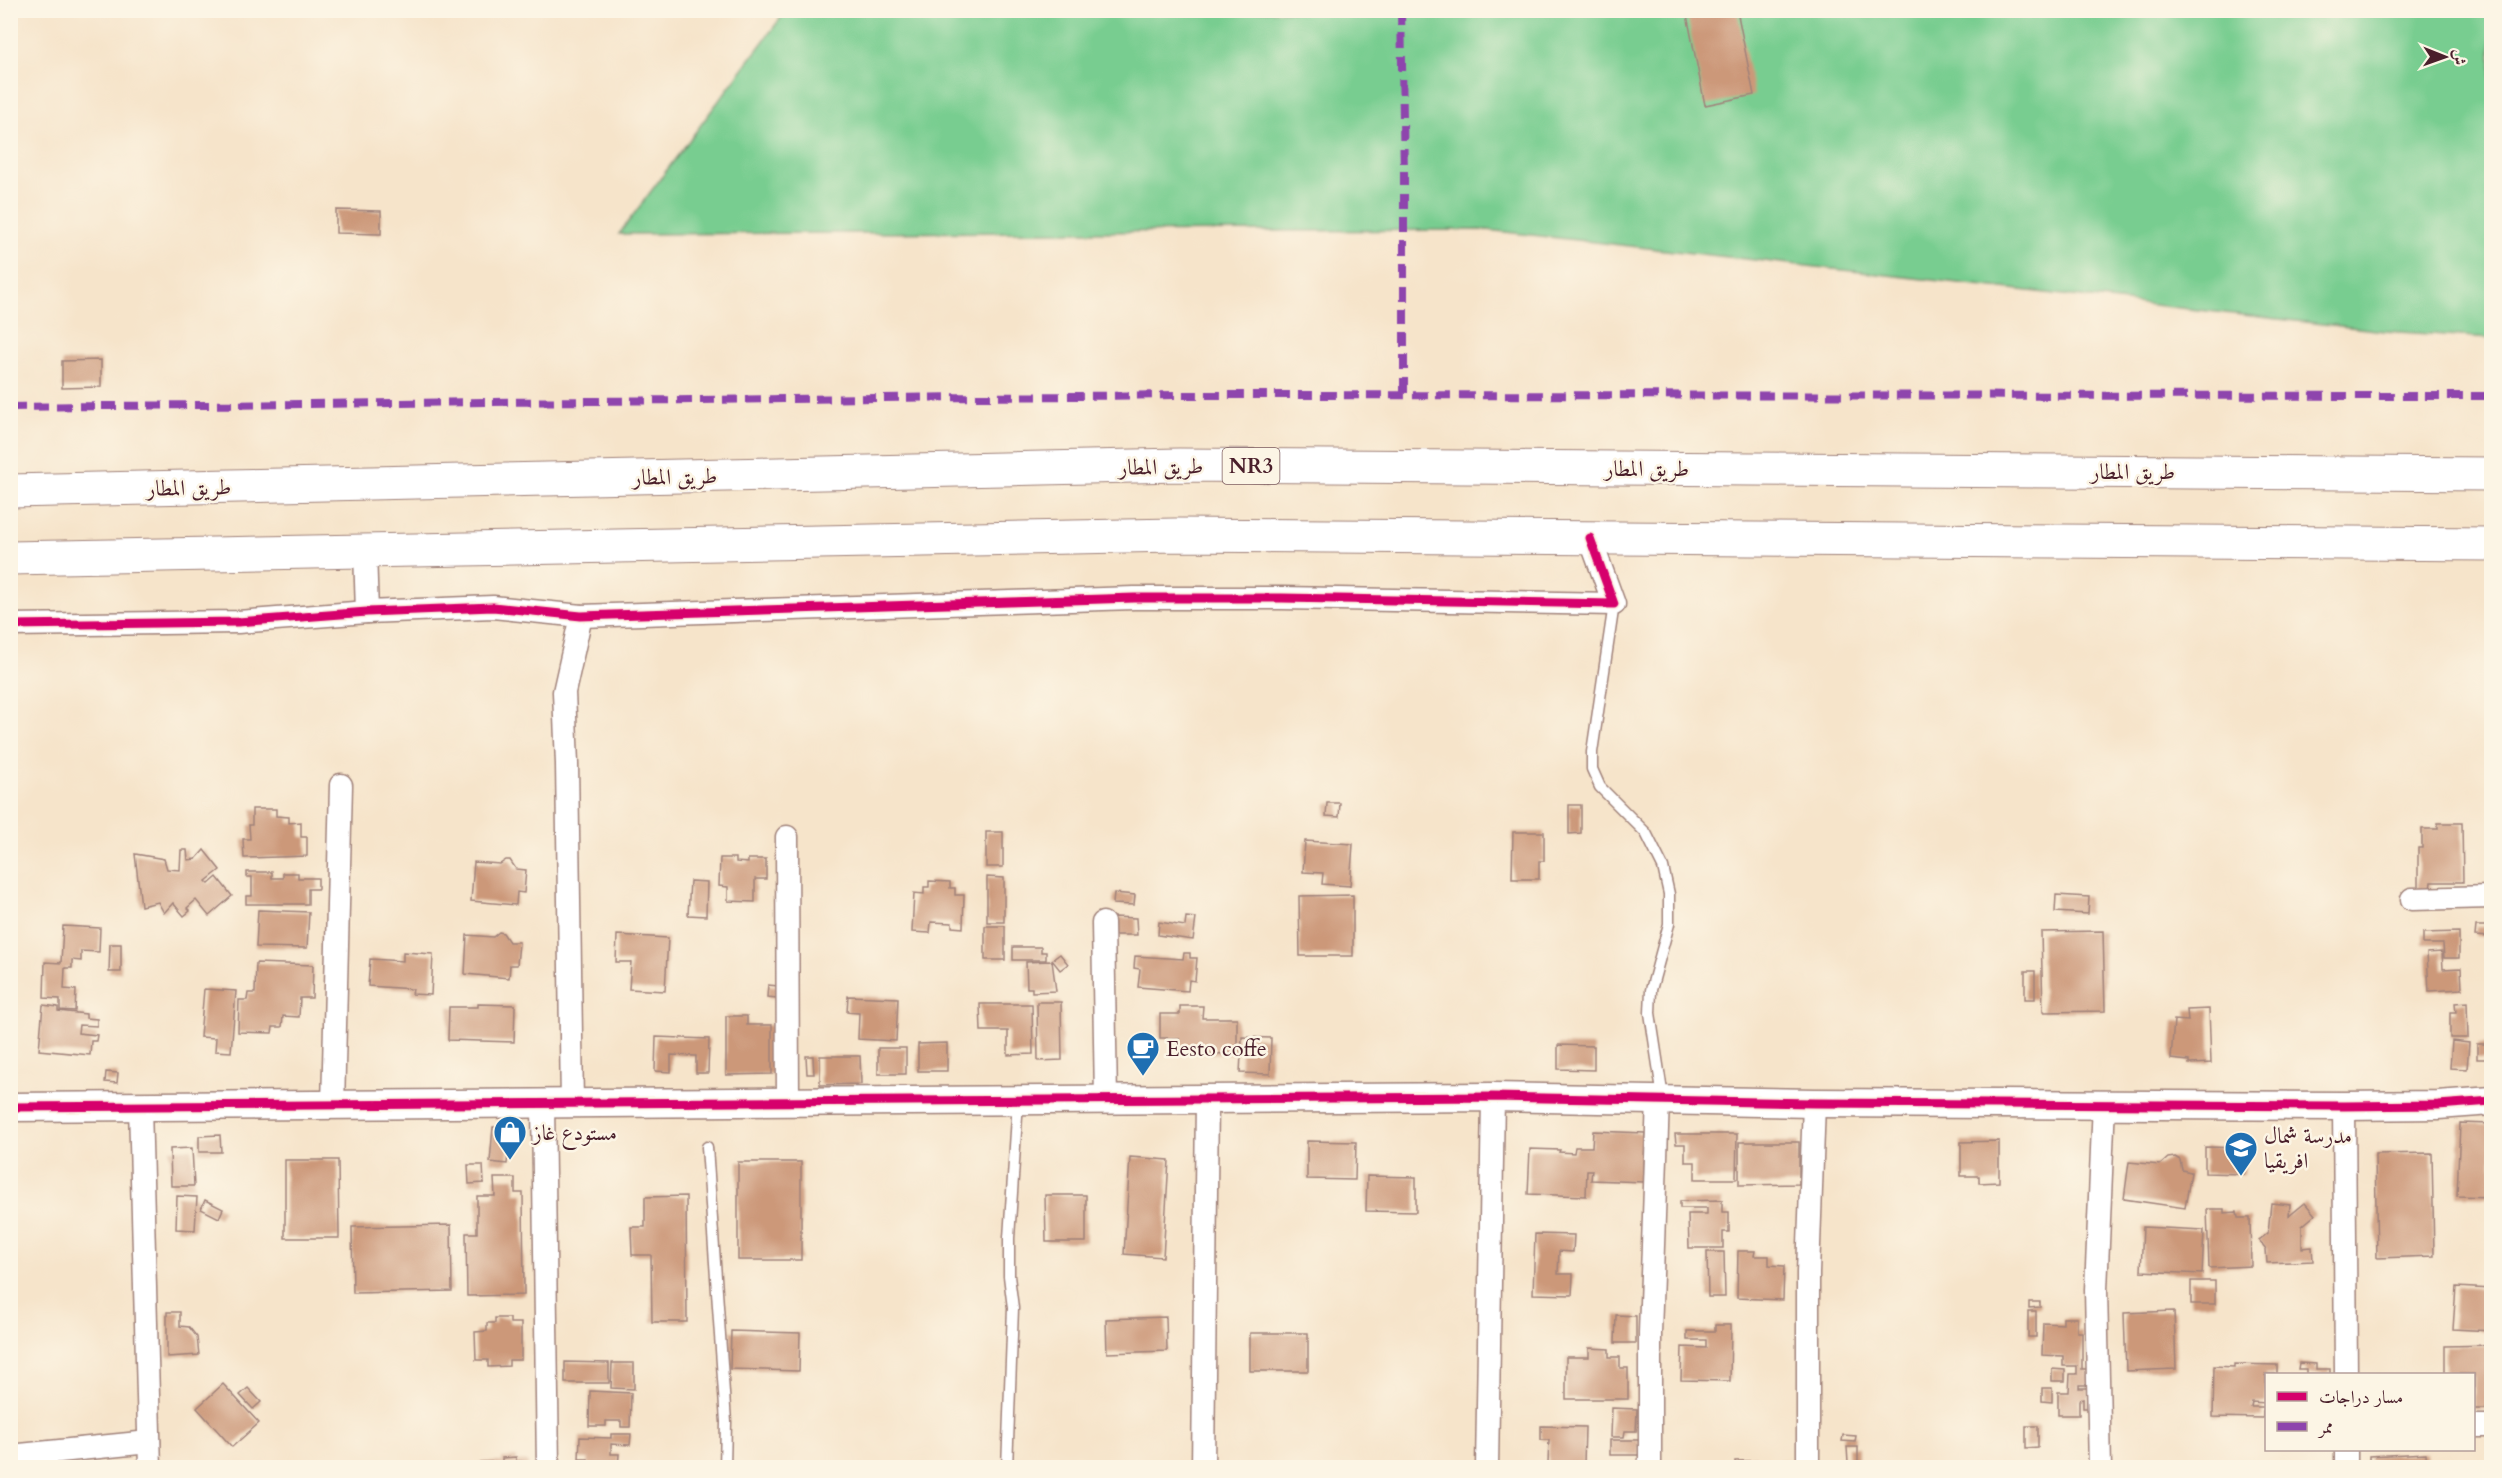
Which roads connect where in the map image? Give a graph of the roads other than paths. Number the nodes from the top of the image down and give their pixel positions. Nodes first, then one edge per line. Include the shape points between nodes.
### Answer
1 (2492, 474) edge
2 (10, 491) edge
3 (1590, 538) junction
4 (2492, 544) edge
5 (365, 551) junction
6 (10, 558) edge
7 (1614, 603) junction
8 (367, 612) junction
9 (581, 616) junction
10 (10, 625) edge
11 (341, 785) dead end
12 (787, 837) dead end
13 (2492, 897) edge
14 (2412, 899) dead end
15 (1103, 923) dead end
16 (1493, 1097) junction
17 (1207, 1099) junction
18 (1661, 1099) junction
19 (1106, 1100) junction
20 (1018, 1101) junction
21 (2492, 1101) edge
22 (788, 1102) junction
23 (1814, 1102) junction
24 (2104, 1103) junction
25 (543, 1104) junction
26 (572, 1104) junction
27 (333, 1106) junction
28 (2344, 1106) junction
29 (10, 1107) edge
30 (140, 1107) junction
31 (707, 1147) dead end
32 (2346, 1373) edge
33 (2475, 1426) edge
34 (2492, 1426) edge
35 (150, 1442) junction
36 (2346, 1451) edge
37 (10, 1456) edge
38 (150, 1467) edge
39 (548, 1467) edge
40 (725, 1467) edge
41 (1007, 1467) edge
42 (1203, 1467) edge
43 (1487, 1467) edge
44 (1650, 1467) edge
45 (1808, 1467) edge
46 (2100, 1467) edge
47 (2346, 1467) edge

1 - 2 highway, طريق المطار / NR3 via 1179,465
3 - 4 highway
3 - 5 highway via 1175,535
3 - 7 street
5 - 6 highway
5 - 8 street
7 - 9 street via 1134,598
7 - 18 lane via 1592,769 1600,787 1646,833 1663,867 1669,894 1669,924 1651,990 1650,1013
8 - 9 street via 493,607
8 - 10 street via 238,622
9 - 26 street via 564,692
11 - 27 street
12 - 22 street
13 - 14 street
15 - 19 street
16 - 17 street
16 - 18 street
16 - 43 street
17 - 19 street
17 - 42 street
18 - 23 street
18 - 44 street via 1650,1333
19 - 20 street
20 - 22 street
20 - 41 lane via 1010,1238 1013,1308
21 - 28 street
22 - 26 street
23 - 24 street
23 - 45 street via 1808,1273
24 - 28 street
24 - 46 street via 2097,1290
25 - 26 street
25 - 27 street
25 - 39 street
27 - 30 street
28 - 32 street
29 - 30 street
30 - 35 street
31 - 40 lane via 726,1422
33 - 34 street
35 - 37 street
35 - 38 street
36 - 47 street

